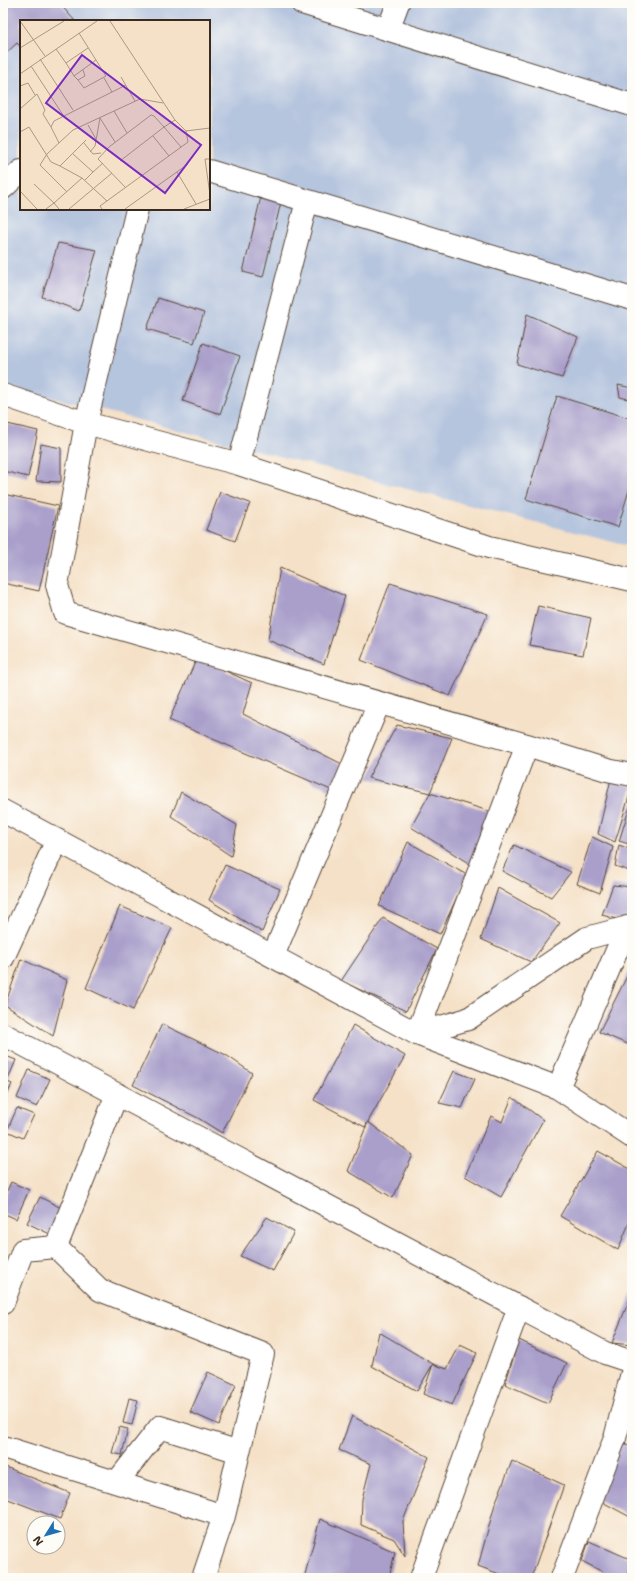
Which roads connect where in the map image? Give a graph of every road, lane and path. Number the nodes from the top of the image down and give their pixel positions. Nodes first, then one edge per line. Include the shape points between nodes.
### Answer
1 (302, 3) edge
2 (398, 3) edge
3 (388, 30) junction
4 (632, 105) edge
5 (210, 171) edge
6 (20, 172) edge
7 (3, 188) edge
8 (307, 201) junction
9 (137, 210) edge
10 (632, 299) edge
11 (3, 395) edge
12 (86, 423) junction
13 (239, 464) junction
14 (632, 580) edge
15 (379, 703) junction
16 (527, 746) junction
17 (632, 775) edge
18 (3, 811) edge
19 (56, 840) junction
20 (630, 926) edge
21 (273, 956) junction
22 (3, 958) edge
23 (3, 1034) edge
24 (417, 1034) junction
25 (558, 1088) junction
26 (117, 1094) junction
27 (632, 1137) edge
28 (56, 1247) junction
29 (3, 1302) edge
30 (519, 1307) junction
31 (632, 1362) edge
32 (632, 1373) edge
33 (3, 1447) edge
34 (239, 1452) junction
35 (117, 1482) junction
36 (224, 1516) junction
37 (203, 1578) edge
38 (421, 1578) edge
39 (562, 1578) edge

1 - 3 street
2 - 3 street
3 - 4 street
5 - 8 street
6 - 7 street
8 - 10 street
8 - 13 street
9 - 12 street
11 - 12 street
12 - 13 street
12 - 15 street via 57,585 65,613
13 - 14 street via 489,546
15 - 16 street
15 - 21 street
16 - 17 street
16 - 24 street
18 - 19 street
19 - 21 street
19 - 22 street
20 - 24 street via 587,938 468,1019
20 - 25 street
21 - 24 street
23 - 26 street
24 - 25 street
25 - 27 street
26 - 28 street
26 - 30 street
28 - 29 street via 23,1250
28 - 34 street via 100,1290 263,1354
30 - 31 street via 605,1352
30 - 38 street
32 - 39 street via 615,1438
33 - 35 street
34 - 35 street via 160,1427
34 - 36 street
35 - 36 street
36 - 37 street

